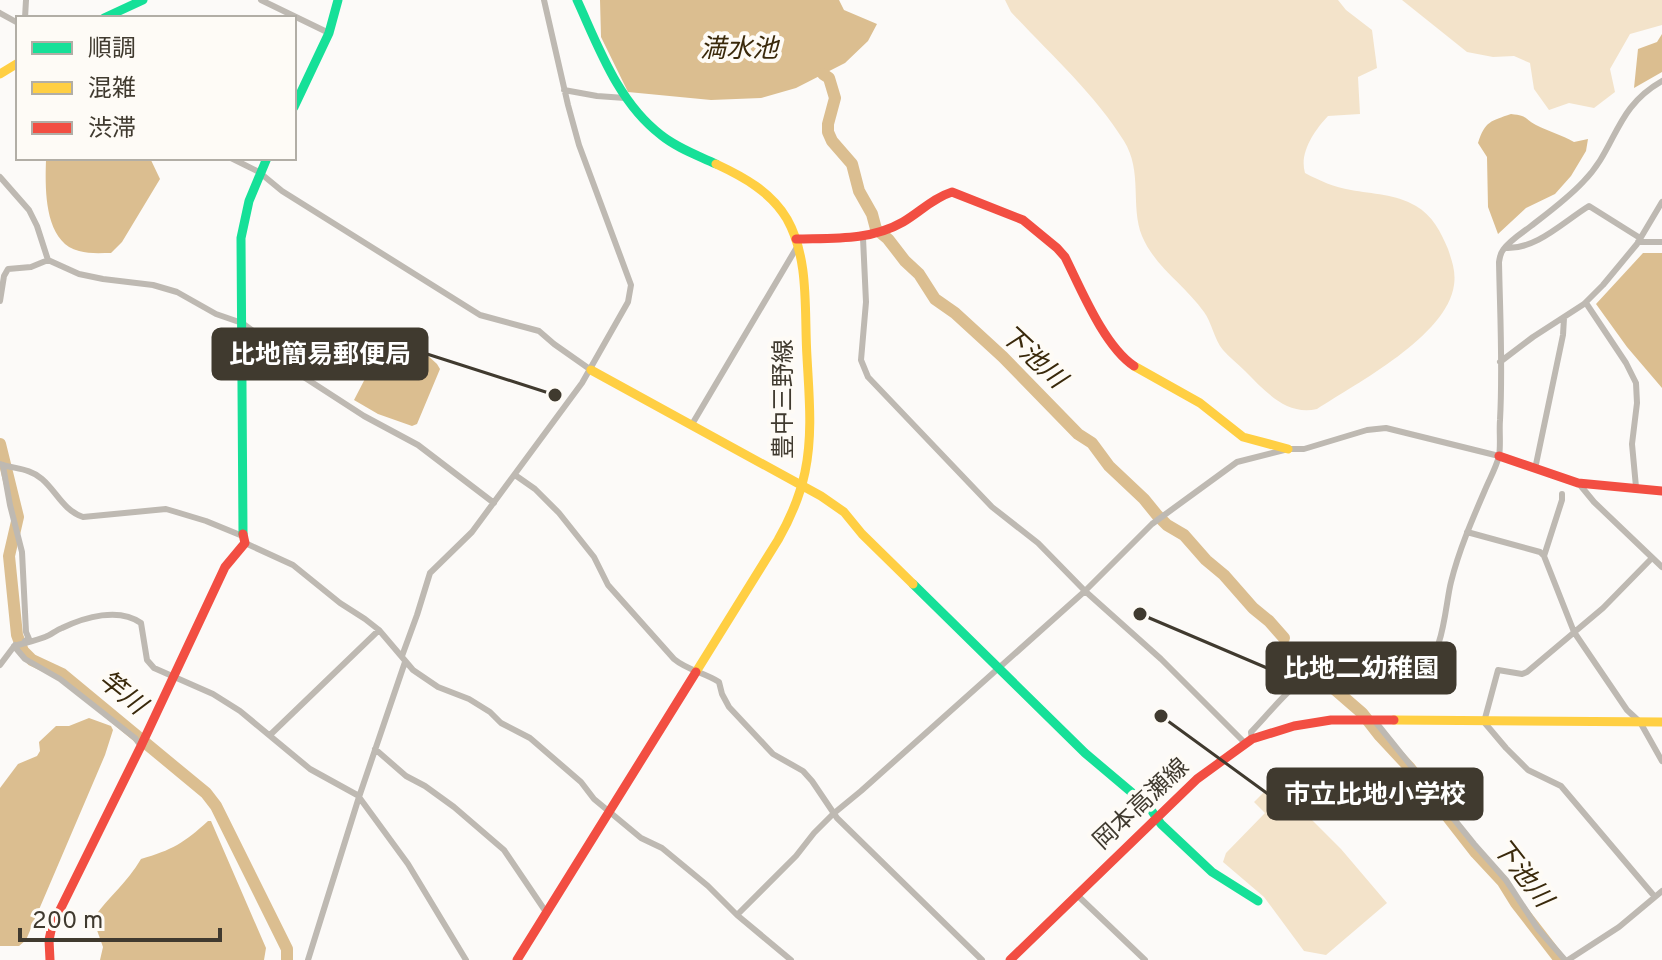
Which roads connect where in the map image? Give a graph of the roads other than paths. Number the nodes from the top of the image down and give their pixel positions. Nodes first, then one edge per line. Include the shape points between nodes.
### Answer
1 (143, 0) edge
2 (261, 0) edge
3 (338, 0) edge
4 (544, 0) edge
5 (577, 0) edge
6 (108, 16) edge
7 (294, 16) edge
8 (296, 17) edge
9 (329, 33) junction
10 (1662, 81) edge
11 (564, 90) junction
12 (625, 98) junction
13 (296, 103) edge
14 (235, 160) edge
15 (266, 160) edge
16 (259, 172) junction
17 (0, 177) edge
18 (1662, 202) edge
19 (863, 238) junction
20 (1639, 240) junction
21 (797, 242) junction
22 (1662, 242) edge
23 (1505, 248) junction
24 (48, 260) junction
25 (0, 301) edge
26 (1586, 303) junction
27 (1564, 318) junction
28 (242, 323) junction
29 (1500, 362) junction
30 (591, 370) junction
31 (691, 426) junction
32 (1288, 449) junction
33 (1499, 456) junction
34 (2, 465) edge
35 (1535, 469) junction
36 (515, 475) junction
37 (1578, 483) junction
38 (802, 486) junction
39 (1636, 487) junction
40 (1662, 491) edge
41 (1562, 494) dead end
42 (494, 503) junction
43 (1467, 532) junction
44 (245, 540) junction
45 (1544, 556) junction
46 (1652, 558) junction
47 (1662, 567) edge
48 (1085, 591) junction
49 (379, 630) junction
50 (1574, 632) junction
51 (14, 646) junction
52 (403, 659) junction
53 (0, 665) edge
54 (999, 667) junction
55 (697, 670) junction
56 (175, 676) junction
57 (1369, 720) junction
58 (1484, 722) junction
59 (1640, 722) junction
60 (1662, 722) edge
61 (270, 735) junction
62 (1248, 741) junction
63 (141, 746) junction
64 (375, 749) junction
65 (1662, 761) edge
66 (359, 796) junction
67 (609, 811) junction
68 (833, 814) junction
69 (1157, 816) junction
70 (1662, 891) edge
71 (1076, 894) junction
72 (1655, 897) junction
73 (1258, 901) dead end
74 (546, 912) junction
75 (737, 915) junction
76 (50, 960) edge
77 (308, 960) edge
78 (466, 960) edge
79 (517, 960) edge
80 (791, 960) edge
81 (982, 960) edge
82 (1010, 960) edge
83 (1145, 960) edge
84 (1567, 960) edge

1 - 6 street
2 - 7 street
3 - 9 street
4 - 11 street
5 - 12 street, 豊中三野線
8 - 9 street
9 - 13 street
10 - 23 street via 1627,110 1587,178
11 - 12 street
11 - 30 street via 631,285 628,302
12 - 21 street, 豊中三野線 via 665,138 767,195
14 - 16 street
15 - 16 street
16 - 28 street via 241,238
16 - 30 street via 463,305 539,331
17 - 24 street via 29,210
18 - 20 street
19 - 21 street
19 - 32 street via 889,230 952,192 1023,220 1065,257 1100,326 1129,363 1200,403 1243,437
19 - 48 street via 866,302 861,350 868,377 992,507 1038,543
20 - 22 street
20 - 23 street via 1589,206 1540,238
20 - 26 street
21 - 31 street
21 - 38 street, 豊中三野線 via 809,429
23 - 29 street via 1499,262
24 - 25 street via 8,269
24 - 28 street via 79,274 177,292
26 - 27 street
26 - 39 street via 1636,383
27 - 29 street
27 - 35 street
28 - 42 street via 279,361 418,445
28 - 44 street
29 - 33 street
30 - 31 street
30 - 36 street
31 - 38 street
32 - 33 street via 1386,428
32 - 48 street via 1228,468 1152,524
33 - 35 street
33 - 43 street
34 - 44 street via 33,472 73,514 166,509
34 - 51 street via 22,552 29,639
35 - 37 street
36 - 42 street
36 - 55 street via 559,513 594,557 608,585 674,659
37 - 39 street
37 - 46 street
38 - 54 street via 844,512
38 - 55 street, 豊中三野線 via 778,540
39 - 40 street
41 - 45 street
42 - 52 street via 430,573
43 - 45 street
43 - 62 street via 1438,646 1421,669 1399,672 1369,658 1338,658 1311,671
44 - 49 street via 293,565
44 - 56 street via 225,567
45 - 50 street
46 - 47 street
46 - 50 street
48 - 54 street
48 - 62 street
49 - 52 street
49 - 61 street
50 - 58 street via 1527,672 1498,670
50 - 59 street
51 - 53 street
51 - 56 street via 75,623 119,614 141,623 147,660
51 - 63 street
52 - 64 street
52 - 67 street via 438,687 469,699 530,738
54 - 68 street
54 - 69 street
55 - 67 street, 豊中三野線
55 - 68 street via 719,682 729,707 773,754 803,771
56 - 61 street via 213,694
56 - 63 street
57 - 58 street, 岡本高瀬線
57 - 62 street, 岡本高瀬線 via 1294,726
57 - 84 street
58 - 59 street, 岡本高瀬線
58 - 72 street via 1528,770 1561,786
59 - 60 street, 岡本高瀬線
59 - 65 street
61 - 66 street via 310,769
62 - 69 street, 岡本高瀬線
63 - 76 street via 52,926
64 - 66 street
64 - 74 street via 504,850
66 - 77 street
66 - 78 street
67 - 74 street, 豊中三野線
67 - 75 street via 662,848
68 - 75 street
68 - 81 street
69 - 71 street, 岡本高瀬線
69 - 73 street via 1212,872
70 - 72 street
71 - 82 street, 岡本高瀬線
71 - 83 street
72 - 84 street
74 - 79 street, 豊中三野線
75 - 80 street

